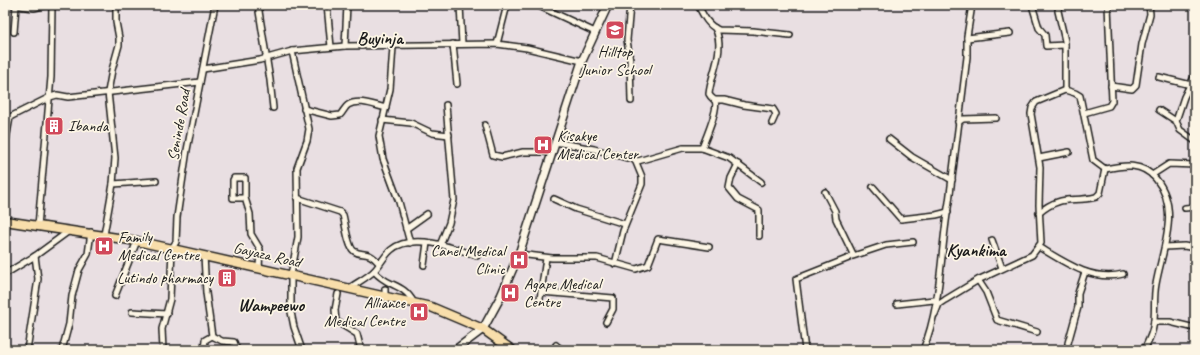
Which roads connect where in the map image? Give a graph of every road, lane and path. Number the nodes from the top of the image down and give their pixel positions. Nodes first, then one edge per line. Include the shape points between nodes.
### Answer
1 (13, 5) edge
2 (47, 5) edge
3 (52, 5) edge
4 (116, 5) edge
5 (214, 5) edge
6 (258, 5) edge
7 (327, 5) edge
8 (347, 5) edge
9 (460, 5) edge
10 (507, 5) edge
11 (537, 5) edge
12 (608, 5) edge
13 (630, 5) edge
14 (698, 5) edge
15 (972, 5) edge
16 (1032, 5) edge
17 (1059, 5) edge
18 (1108, 5) edge
19 (1150, 5) edge
20 (16, 6) edge
21 (717, 29) junction
22 (14, 32) dead end
23 (596, 32) junction
24 (1010, 33) dead end
25 (790, 35) dead end
26 (967, 38) junction
27 (453, 44) junction
28 (462, 44) junction
29 (497, 44) junction
30 (722, 45) dead end
31 (1065, 45) junction
32 (345, 46) junction
33 (331, 47) junction
34 (393, 47) junction
35 (292, 51) junction
36 (267, 58) junction
37 (582, 61) junction
38 (203, 69) junction
39 (1195, 75) edge
40 (1159, 77) dead end
41 (200, 82) junction
42 (457, 84) dead end
43 (1191, 85) junction
44 (1112, 86) junction
45 (1065, 90) junction
46 (108, 92) junction
47 (50, 97) junction
48 (715, 100) junction
49 (631, 101) dead end
50 (446, 105) dead end
51 (273, 108) dead end
52 (386, 108) junction
53 (304, 109) junction
54 (1159, 110) dead end
55 (1084, 113) junction
56 (8, 117) edge
57 (996, 118) dead end
58 (382, 120) junction
59 (1176, 121) junction
60 (958, 122) junction
61 (772, 123) dead end
62 (485, 125) dead end
63 (449, 135) junction
64 (889, 139) dead end
65 (1195, 141) edge
66 (555, 142) junction
67 (5, 146) edge
68 (702, 148) junction
69 (552, 152) junction
70 (1069, 152) dead end
71 (1039, 158) junction
72 (635, 160) junction
73 (738, 164) junction
74 (1195, 165) edge
75 (1105, 169) junction
76 (1152, 175) junction
77 (952, 180) junction
78 (156, 181) dead end
79 (761, 182) dead end
80 (113, 184) junction
81 (873, 187) dead end
82 (825, 192) dead end
83 (245, 198) junction
84 (297, 198) junction
85 (554, 199) dead end
86 (1195, 207) edge
87 (1185, 208) dead end
88 (948, 212) junction
89 (1039, 213) junction
90 (427, 214) dead end
91 (5, 221) edge
92 (625, 224) junction
93 (38, 226) junction
94 (406, 229) junction
95 (70, 230) junction
96 (91, 232) junction
97 (104, 235) junction
98 (759, 236) dead end
99 (992, 240) dead end
100 (137, 241) junction
101 (914, 242) dead end
102 (410, 243) junction
103 (426, 243) junction
104 (440, 245) junction
105 (709, 247) dead end
106 (1165, 247) junction
107 (172, 248) junction
108 (1039, 248) junction
109 (1195, 248) edge
110 (519, 254) junction
111 (204, 255) junction
112 (35, 256) junction
113 (477, 256) dead end
114 (853, 256) junction
115 (546, 258) junction
116 (379, 263) junction
117 (615, 264) junction
118 (424, 265) dead end
119 (259, 268) junction
120 (1002, 268) junction
121 (374, 271) junction
122 (1085, 272) junction
123 (5, 274) edge
124 (1123, 274) dead end
125 (291, 275) junction
126 (978, 280) junction
127 (348, 289) junction
128 (541, 292) junction
129 (338, 294) dead end
130 (115, 296) dead end
131 (540, 299) dead end
132 (414, 303) junction
133 (938, 303) junction
134 (897, 304) dead end
135 (132, 312) dead end
136 (167, 314) junction
137 (606, 322) dead end
138 (1154, 322) junction
139 (1195, 328) edge
140 (483, 329) junction
141 (1036, 332) dead end
142 (212, 336) junction
143 (1068, 343) dead end
144 (556, 345) dead end
145 (27, 350) edge
146 (62, 350) edge
147 (163, 350) edge
148 (204, 350) edge
149 (237, 350) edge
150 (302, 350) edge
151 (361, 350) edge
152 (455, 350) edge
153 (512, 350) edge
154 (562, 350) edge
155 (805, 350) edge
156 (923, 350) edge
157 (931, 350) edge
158 (1144, 350) edge

1 - 20 street
2 - 20 street via 34,8
3 - 47 street
4 - 46 street via 119,45
5 - 38 street, Seninde Road
6 - 36 street
7 - 33 street
8 - 32 street
9 - 28 street
10 - 29 street
11 - 23 street
12 - 23 street
13 - 49 street via 627,40
14 - 21 street via 707,20
15 - 26 street
16 - 31 street via 1039,28 1045,35 1046,46
17 - 31 street
18 - 44 street
19 - 44 street via 1136,85 1132,89
20 - 22 street
21 - 25 street
21 - 30 street
21 - 48 street via 718,53 709,94
23 - 37 street
24 - 26 street
26 - 60 street via 967,57
27 - 28 street
27 - 34 street
27 - 42 street
28 - 29 street
29 - 37 street
31 - 45 street
32 - 33 street
32 - 34 street
33 - 35 street
34 - 52 street
35 - 36 street
35 - 53 street
36 - 38 street
36 - 51 street
37 - 66 street
38 - 41 street, Seninde Road
39 - 43 street
40 - 43 street
41 - 46 street
41 - 107 street, Seninde Road via 177,217 176,242
43 - 59 street
44 - 55 street via 1110,105
45 - 55 street via 1080,96
45 - 71 street via 1040,100 1032,108
46 - 47 street
46 - 80 street via 115,149
47 - 56 street
47 - 93 street
48 - 61 street via 773,109 776,114
48 - 68 street via 711,126
50 - 63 street
52 - 53 street via 374,104 349,104 340,115 332,116
52 - 58 street
53 - 84 street via 309,134 297,168
54 - 59 street
55 - 75 street via 1093,160
56 - 67 street
57 - 60 street via 962,119
58 - 63 street via 411,123 432,134
58 - 94 street via 379,136 383,158
59 - 65 street via 1180,130
60 - 77 street
62 - 69 street via 493,155 502,157 523,152
63 - 104 street via 454,200 449,223
64 - 77 street via 912,157
66 - 69 street
66 - 72 street
68 - 72 street via 683,148 652,158
68 - 73 street
69 - 110 street
70 - 71 street
71 - 89 street
72 - 92 street via 642,176 642,184
73 - 79 street
73 - 98 street via 729,188 738,199 759,210
74 - 76 street via 1169,164
75 - 76 street via 1132,165
75 - 89 street via 1100,192 1096,197 1060,200
76 - 106 street via 1161,185 1167,200
77 - 88 street
78 - 80 street
80 - 97 street
81 - 88 street via 901,219
82 - 114 street via 853,251
83 - 83 street via 233,198 234,178 245,178
83 - 119 street via 250,214 251,234 260,249
84 - 116 street via 340,212 351,248 356,252 371,255
84 - 125 street via 298,237
85 - 92 street via 576,209
86 - 87 street
88 - 133 street
89 - 108 street
90 - 94 street
91 - 93 main road, Gayaza Road
92 - 117 street
93 - 95 main road, Gayaza Road
94 - 102 street
95 - 96 main road, Gayaza Road
95 - 112 street
96 - 97 main road, Gayaza Road
96 - 146 street via 88,254 79,270 72,296 69,324
97 - 100 main road, Gayaza Road
99 - 120 street
100 - 107 main road, Gayaza Road
100 - 130 street
101 - 114 street via 886,245
102 - 103 street
102 - 116 street via 391,250
103 - 104 street
103 - 118 street
104 - 113 street
105 - 117 street via 660,239 656,241 650,262 644,267 636,269
106 - 109 street
106 - 138 street via 1155,287
107 - 111 main road, Gayaza Road
107 - 136 street, Seninde Road
108 - 120 street via 1032,255
108 - 122 street
110 - 115 street
110 - 140 street
111 - 119 main road, Gayaza Road
111 - 142 street
112 - 123 street
112 - 145 street via 38,279
114 - 155 street via 796,279
115 - 117 street via 592,257
115 - 128 street
116 - 121 street
119 - 125 main road, Gayaza Road
120 - 126 street
121 - 127 street
121 - 132 street via 383,280 405,290
122 - 124 street via 1106,276
122 - 143 street
125 - 127 main road, Gayaza Road
125 - 150 street via 291,312
126 - 133 street
126 - 141 street via 986,292 997,320
127 - 132 main road, Gayaza Road
128 - 131 street
128 - 137 street via 613,298 614,309
129 - 151 street via 336,321 357,334
132 - 140 main road, Gayaza Road via 446,312
133 - 134 street via 934,300
133 - 156 street
135 - 136 street
136 - 147 street, Seninde Road via 162,328
138 - 139 street via 1170,322
138 - 158 street
140 - 152 street
140 - 153 main road, Gayaza Road
142 - 148 street via 205,340
142 - 149 street via 222,341 234,342
144 - 154 street
156 - 157 street

